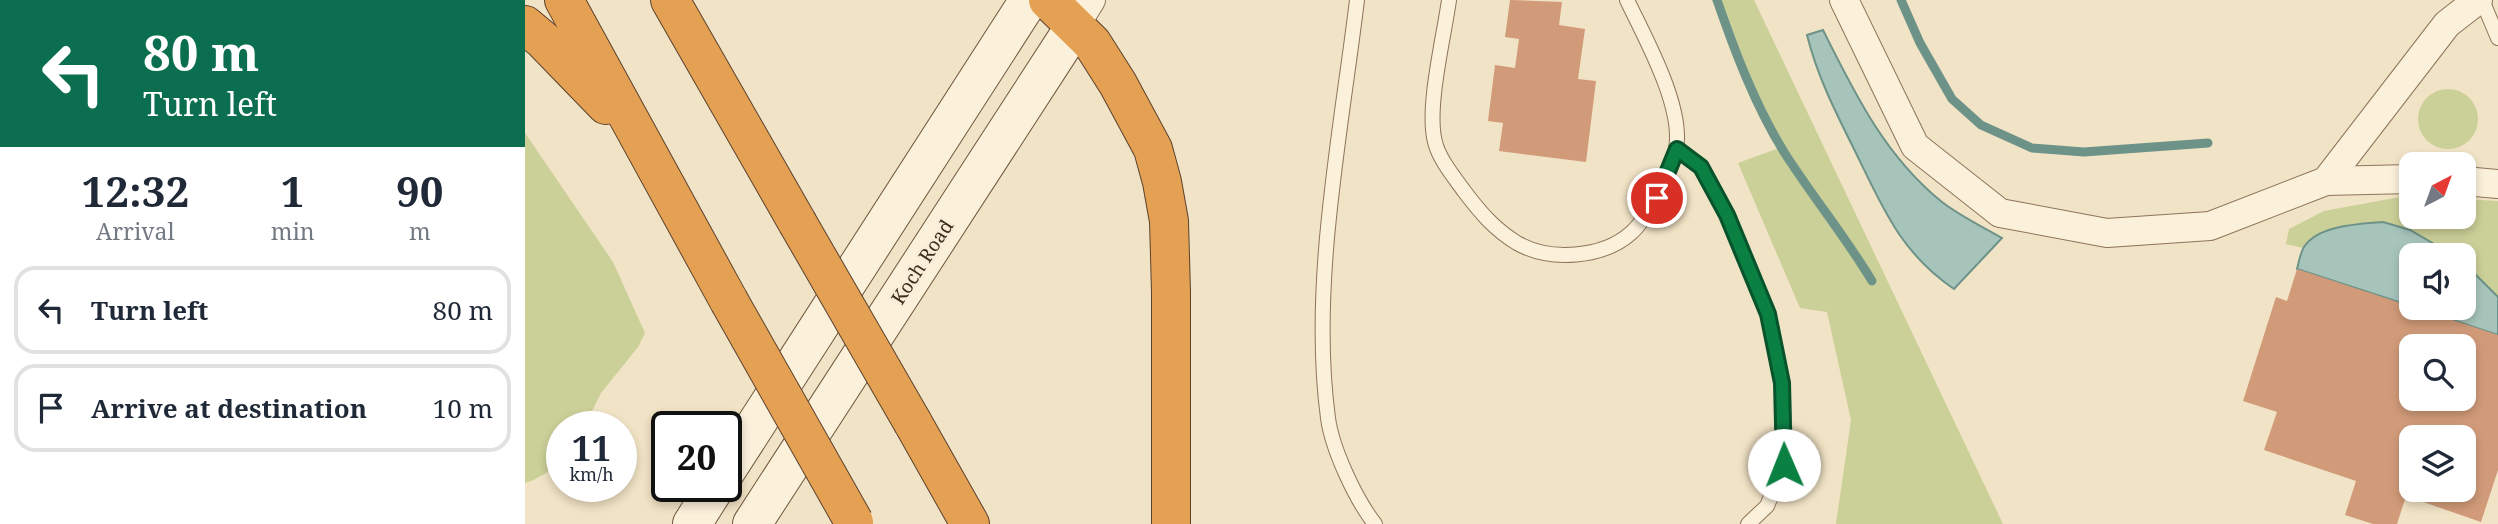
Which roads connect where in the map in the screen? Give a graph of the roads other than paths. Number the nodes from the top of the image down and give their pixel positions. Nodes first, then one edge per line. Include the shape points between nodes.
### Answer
1 (564, 0) edge
2 (670, 0) edge
3 (1029, 0) edge
4 (1048, 0) edge
5 (1357, 0) edge
6 (1449, 0) edge
7 (1627, 0) edge
8 (1844, 0) edge
9 (2480, 0) edge
10 (1083, 13) edge
11 (525, 25) edge
12 (2498, 38) edge
13 (644, 145) junction
14 (1677, 149) junction
15 (2399, 179) edge
16 (2326, 181) junction
17 (2476, 182) edge
18 (2498, 184) edge
19 (742, 446) edge
20 (706, 502) edge
21 (854, 523) edge
22 (692, 524) edge
23 (752, 524) edge
24 (970, 524) edge
25 (1171, 524) edge
26 (1375, 524) edge
27 (1748, 524) edge

1 - 13 highway
2 - 24 highway, bridge
3 - 19 street
4 - 10 highway
5 - 26 lane via 1326,266 1324,330 1328,420 1347,473
6 - 14 lane via 1432,124 1435,144 1489,223 1519,244 1555,255 1597,252 1632,232 1657,198
7 - 14 lane via 1672,102
8 - 16 street via 1915,146 2000,213 2106,233 2210,226
9 - 12 lane
9 - 16 street via 2447,24
10 - 23 street, Koch Road
10 - 25 highway via 1092,43 1153,149 1169,221
11 - 13 highway
13 - 21 highway, bridge
14 - 27 lane via 1701,167 1727,215 1768,314 1782,383 1784,465 1767,506
15 - 16 street
17 - 18 street
20 - 22 street

